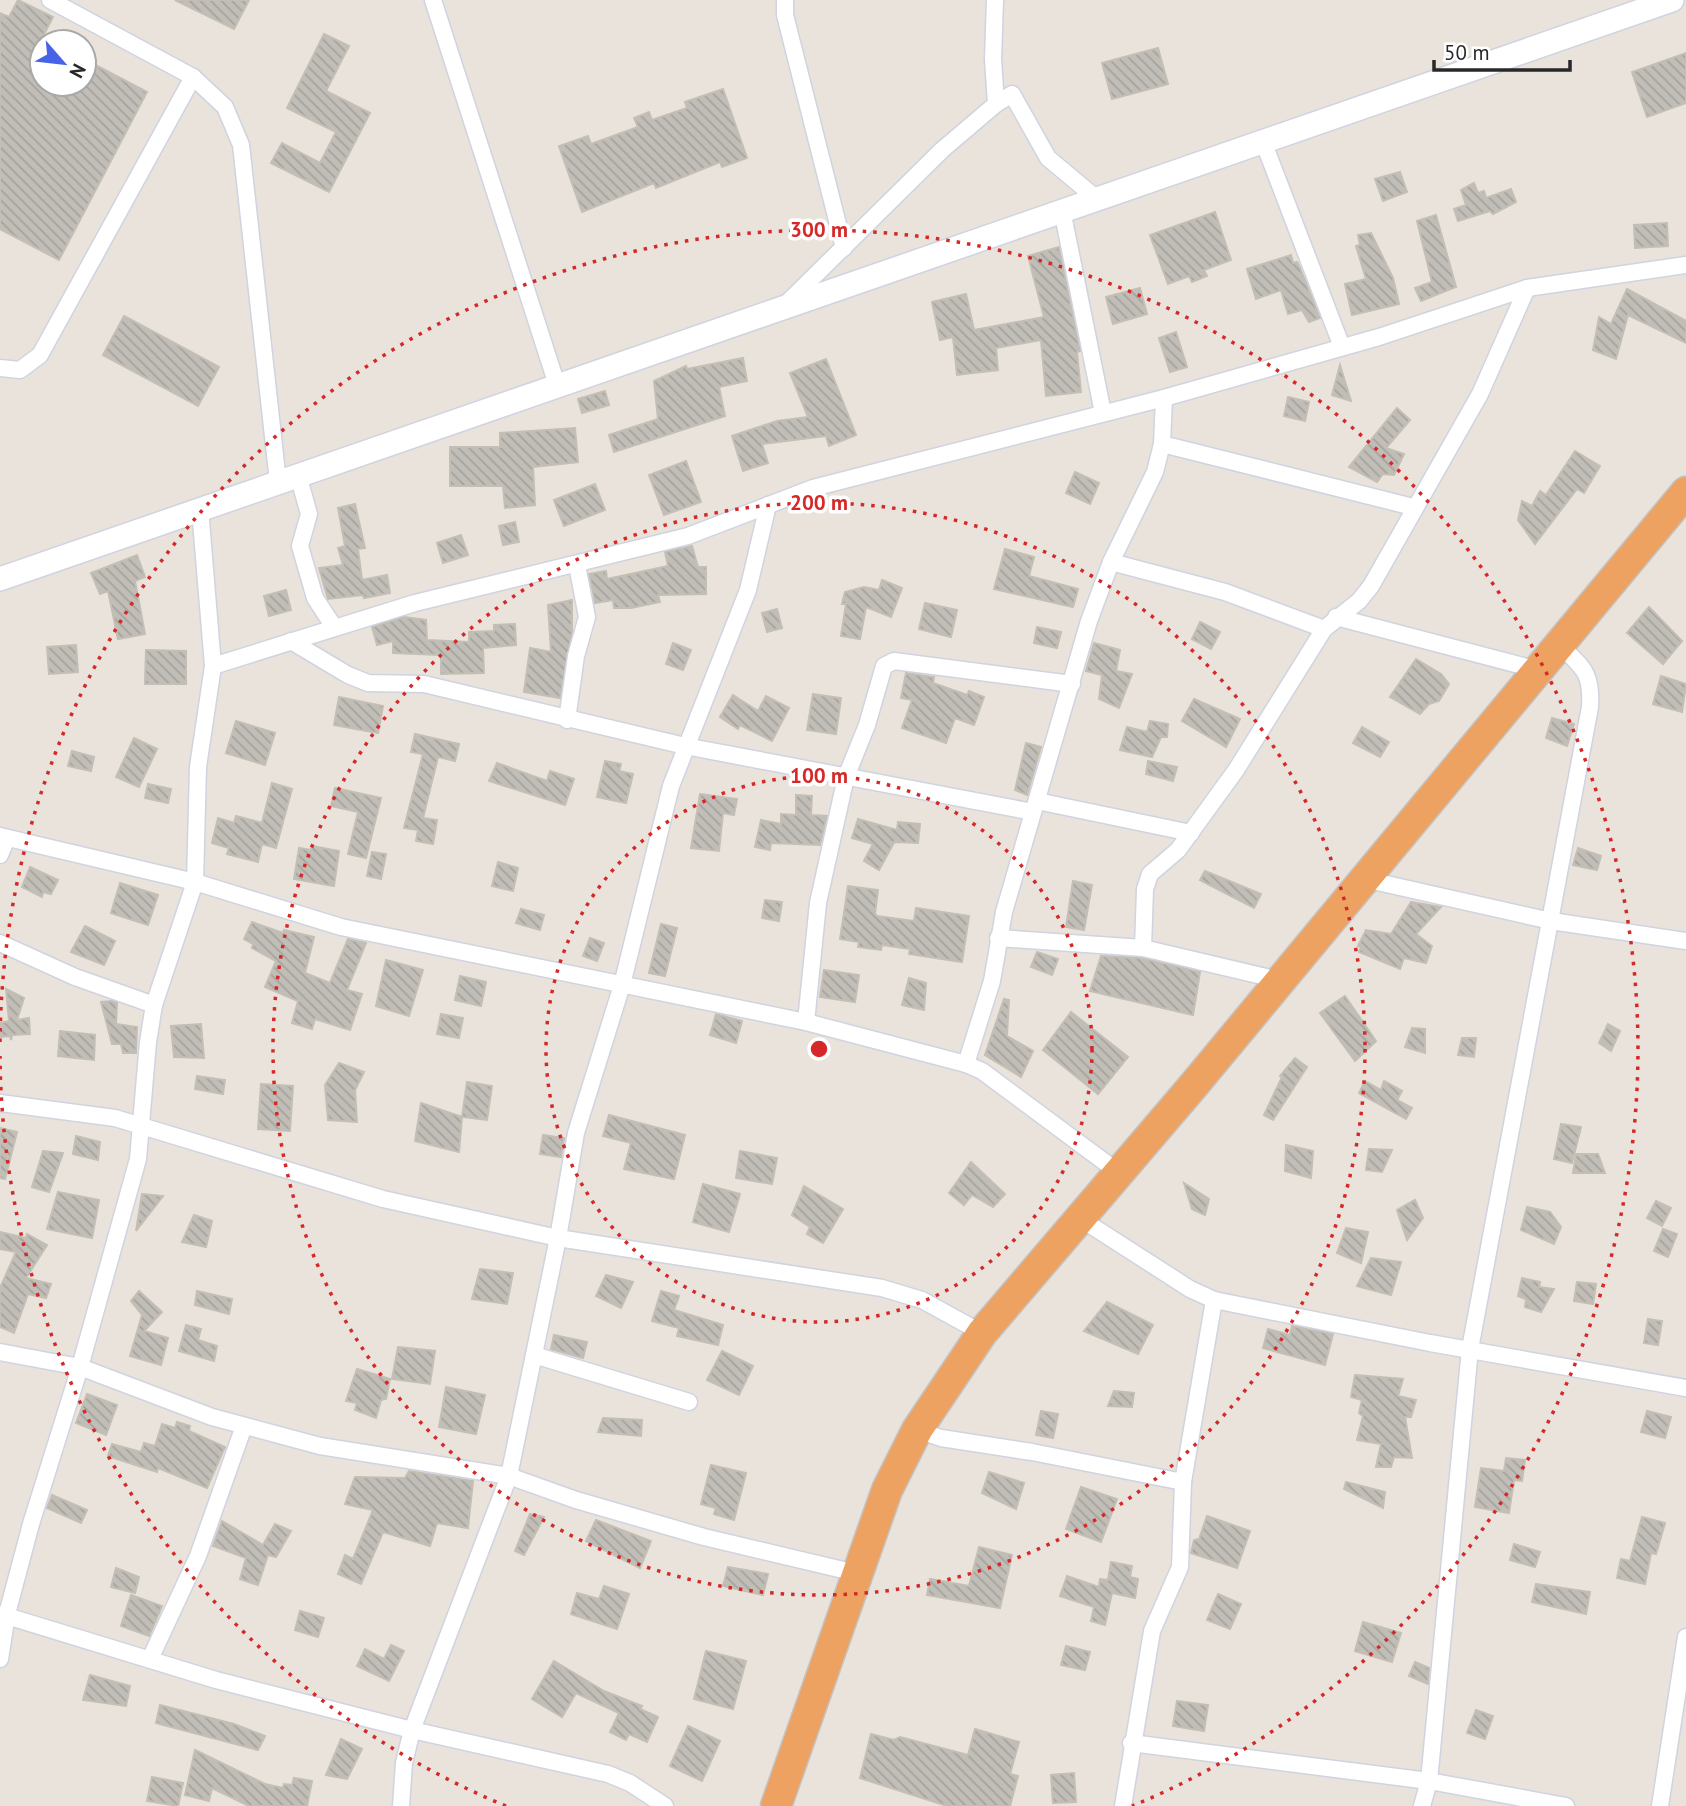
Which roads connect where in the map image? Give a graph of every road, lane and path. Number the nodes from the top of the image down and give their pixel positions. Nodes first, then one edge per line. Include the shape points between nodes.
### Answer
1 (50, 0) edge
2 (433, 0) edge
3 (785, 0) edge
4 (995, 0) edge
5 (1672, 0) edge
6 (193, 77) junction
7 (996, 103) junction
8 (1263, 141) junction
9 (1097, 200) junction
10 (1062, 210) junction
11 (844, 248) junction
12 (1686, 265) edge
13 (1527, 288) junction
14 (783, 307) junction
15 (1342, 347) junction
16 (0, 368) edge
17 (556, 385) junction
18 (1164, 398) junction
19 (1103, 413) junction
20 (1162, 444) junction
21 (288, 479) junction
22 (1686, 492) edge
23 (768, 505) junction
24 (1413, 507) junction
25 (200, 509) junction
26 (1111, 562) junction
27 (577, 565) junction
28 (0, 579) edge
29 (1336, 617) junction
30 (334, 627) junction
31 (1324, 629) junction
32 (291, 641) junction
33 (1560, 645) junction
34 (213, 666) junction
35 (1538, 670) junction
36 (1072, 684) junction
37 (567, 720) junction
38 (685, 746) junction
39 (846, 777) junction
40 (1035, 806) junction
41 (1191, 833) junction
42 (3, 837) edge
43 (0, 855) edge
44 (1364, 879) junction
45 (195, 882) junction
46 (1551, 921) junction
47 (998, 938) junction
48 (1686, 941) edge
49 (0, 943) edge
50 (1143, 948) junction
51 (1279, 980) junction
52 (622, 985) junction
53 (154, 1004) junction
54 (806, 1022) junction
55 (966, 1064) junction
56 (0, 1103) edge
57 (142, 1128) junction
58 (1118, 1172) junction
59 (1081, 1219) junction
60 (558, 1238) junction
61 (1214, 1300) junction
62 (982, 1333) junction
63 (1470, 1349) junction
64 (0, 1352) edge
65 (534, 1354) junction
66 (80, 1367) junction
67 (1686, 1388) edge
68 (689, 1402) dead end
69 (244, 1426) junction
70 (917, 1430) junction
71 (509, 1476) junction
72 (1183, 1482) junction
73 (856, 1573) junction
74 (4, 1614) edge
75 (1686, 1637) edge
76 (1685, 1655) edge
77 (0, 1659) edge
78 (150, 1659) junction
79 (412, 1730) junction
80 (1131, 1743) junction
81 (1429, 1781) junction
82 (401, 1806) edge
83 (665, 1806) edge
84 (776, 1806) edge
85 (1123, 1806) edge
86 (1422, 1806) edge
87 (1566, 1806) edge
88 (1660, 1806) edge

1 - 6 street
2 - 17 street
3 - 11 street
4 - 7 street
5 - 8 main road
6 - 16 street via 40,355 20,370
6 - 21 street via 225,107 241,145
7 - 9 street via 1012,94 1048,158
7 - 11 street
8 - 9 main road
8 - 15 street
9 - 10 main road
10 - 14 main road
10 - 19 street
11 - 14 street
12 - 13 street
13 - 15 street
13 - 24 street via 1480,394
14 - 17 main road
15 - 18 street
17 - 21 main road
18 - 19 street
18 - 20 street
19 - 23 street via 813,488
20 - 24 street
20 - 26 street via 1155,472
21 - 25 main road
21 - 30 street via 309,514 300,546 315,598
22 - 33 highway
23 - 27 street via 708,530
23 - 38 street via 748,590
24 - 29 street via 1371,586
25 - 28 main road
25 - 34 street
26 - 31 street via 1225,593
26 - 36 street
27 - 30 street
27 - 37 street via 587,617
29 - 31 street
29 - 35 street
30 - 32 street
31 - 41 street
32 - 34 street
32 - 37 street via 368,683 424,684
33 - 35 highway
33 - 46 street via 1587,672 1591,683
34 - 45 street via 198,767
35 - 44 highway
36 - 39 street via 894,661 884,666 880,675
36 - 40 street
37 - 38 street
38 - 39 street
38 - 52 street via 665,807
39 - 40 street
39 - 54 street via 818,903
40 - 41 street
40 - 47 street
41 - 50 street via 1150,874 1145,889
42 - 43 street
42 - 45 street
44 - 46 street
44 - 51 highway
45 - 52 street via 341,927
45 - 53 street
46 - 48 street
46 - 63 street
47 - 50 street
47 - 55 street via 992,981
49 - 53 street via 75,977
50 - 51 street
51 - 58 highway
52 - 54 street
52 - 60 street via 576,1133
53 - 57 street
54 - 55 street
55 - 58 street via 982,1071
56 - 57 street via 115,1118
57 - 60 street via 383,1199
57 - 66 street via 138,1159
58 - 59 highway
59 - 61 street
59 - 62 highway
60 - 62 street via 882,1288 922,1300
60 - 65 street
61 - 63 street
61 - 72 street
62 - 70 highway
63 - 67 street
63 - 81 street
64 - 66 street
65 - 68 street
65 - 71 street
66 - 69 street
66 - 74 street
69 - 71 street via 320,1446
69 - 78 street via 198,1556
70 - 72 street
70 - 73 highway via 887,1490
71 - 73 street via 704,1537
71 - 79 street
72 - 80 street via 1180,1567 1152,1631
73 - 84 highway
74 - 77 street
74 - 78 street
75 - 76 street
76 - 88 street
78 - 79 street
79 - 82 street
79 - 83 street via 608,1774
80 - 81 street
80 - 85 street
81 - 86 street
81 - 87 street

